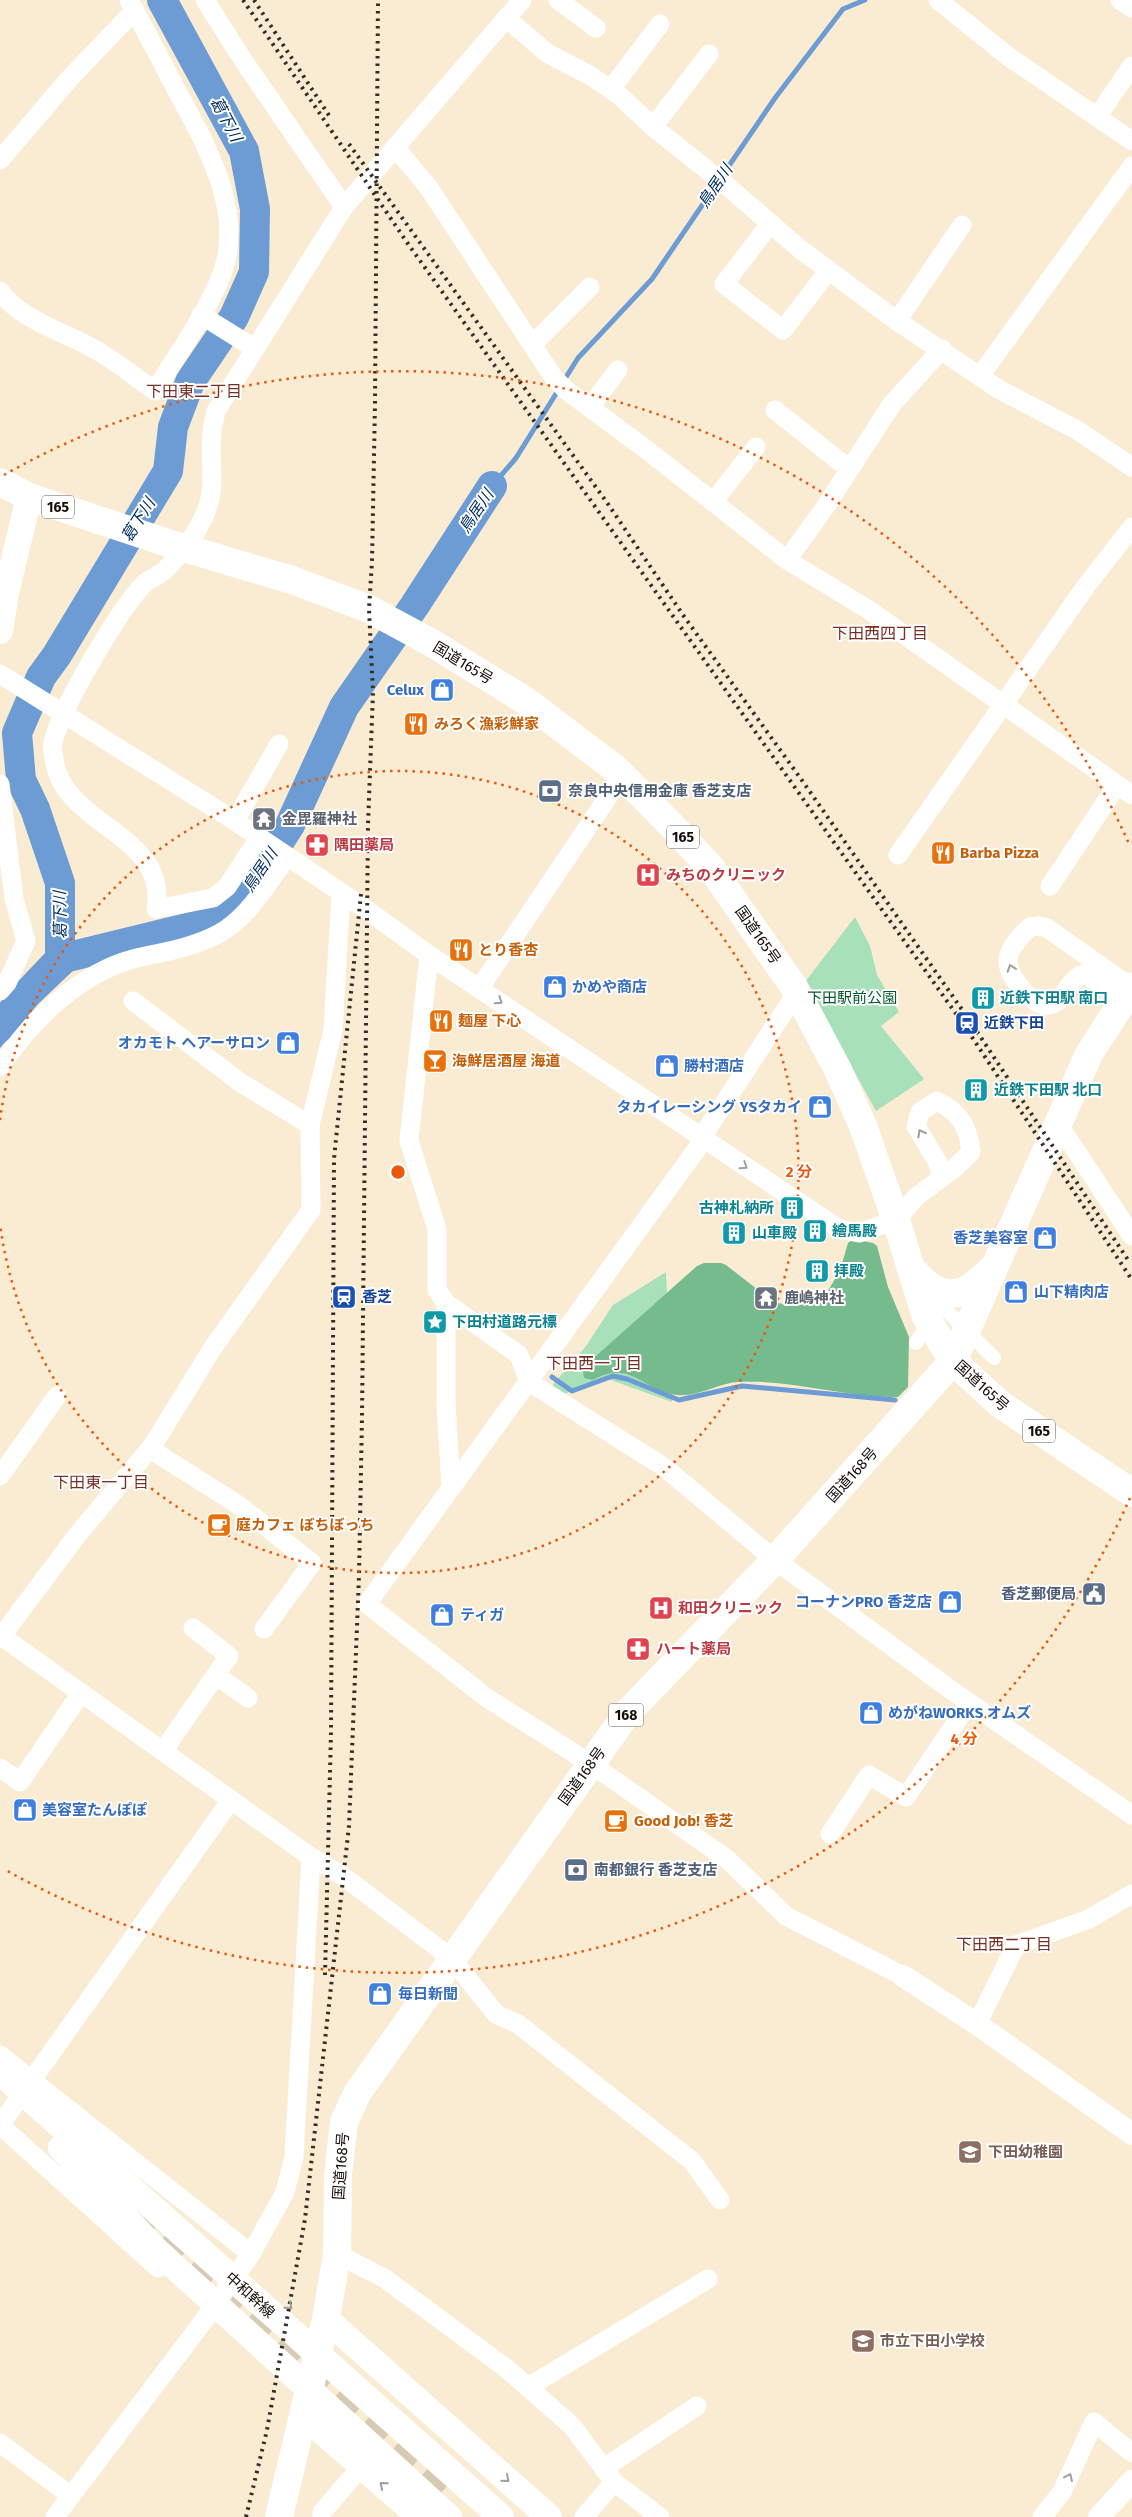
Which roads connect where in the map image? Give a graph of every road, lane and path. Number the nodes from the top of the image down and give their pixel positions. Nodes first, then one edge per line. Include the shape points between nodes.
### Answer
1 (205, 0) edge
2 (522, 0) edge
3 (558, 0) edge
4 (938, 0) edge
5 (1120, 0) edge
6 (132, 5) edge
7 (1132, 8) edge
8 (506, 18) junction
9 (660, 24) dead end
10 (596, 28) dead end
11 (709, 54) dead end
12 (1132, 66) edge
13 (611, 89) junction
14 (1097, 117) junction
15 (653, 127) junction
16 (1132, 141) edge
17 (395, 148) junction
18 (0, 160) edge
19 (1132, 166) edge
20 (344, 206) junction
21 (770, 224) junction
22 (962, 225) dead end
23 (828, 270) junction
24 (590, 287) dead end
25 (0, 291) edge
26 (201, 315) junction
27 (896, 321) junction
28 (533, 344) junction
29 (254, 348) junction
30 (942, 349) junction
31 (618, 370) dead end
32 (980, 376) junction
33 (590, 407) junction
34 (775, 410) dead end
35 (756, 447) dead end
36 (1132, 467) edge
37 (849, 469) junction
38 (0, 482) edge
39 (29, 497) junction
40 (713, 502) junction
41 (1132, 527) edge
42 (180, 546) junction
43 (787, 560) junction
44 (3, 592) edge
45 (0, 631) edge
46 (2, 680) edge
47 (1003, 704) junction
48 (63, 714) junction
49 (279, 744) dead end
50 (622, 776) junction
51 (0, 784) edge
52 (1124, 790) edge
53 (235, 821) junction
54 (259, 838) junction
55 (898, 855) dead end
56 (287, 857) junction
57 (1050, 886) dead end
58 (340, 894) junction
59 (429, 956) junction
60 (479, 988) junction
61 (1130, 991) edge
62 (0, 992) edge
63 (797, 992) junction
64 (133, 1001) dead end
65 (0, 1067) edge
66 (310, 1125) junction
67 (1059, 1125) junction
68 (703, 1138) junction
69 (941, 1176) dead end
70 (896, 1220) junction
71 (1131, 1232) edge
72 (911, 1268) junction
73 (993, 1269) junction
74 (446, 1303) junction
75 (916, 1343) dead end
76 (994, 1358) dead end
77 (953, 1361) junction
78 (529, 1382) junction
79 (57, 1396) dead end
80 (150, 1449) junction
81 (0, 1476) edge
82 (451, 1486) junction
83 (1132, 1493) edge
84 (775, 1560) junction
85 (193, 1628) dead end
86 (264, 1629) dead end
87 (1, 1636) edge
88 (216, 1675) junction
89 (81, 1692) junction
90 (248, 1698) dead end
91 (969, 1703) junction
92 (163, 1751) junction
93 (591, 1764) junction
94 (0, 1768) edge
95 (231, 1800) junction
96 (1132, 1814) edge
97 (830, 1834) dead end
98 (311, 1857) junction
99 (1132, 1894) edge
100 (451, 1958) junction
101 (903, 1976) joint
102 (977, 2024) junction
103 (0, 2055) edge
104 (0, 2072) edge
105 (0, 2080) edge
106 (11, 2105) edge
107 (1132, 2134) edge
108 (66, 2142) junction
109 (105, 2187) dead end
110 (720, 2200) dead end
111 (185, 2244) dead end
112 (251, 2254) junction
113 (337, 2254) junction
114 (708, 2279) dead end
115 (209, 2314) junction
116 (326, 2320) junction
117 (528, 2387) junction
118 (696, 2406) dead end
119 (303, 2415) junction
120 (0, 2444) edge
121 (1132, 2453) edge
122 (362, 2466) junction
123 (609, 2475) junction
124 (1132, 2481) edge
125 (71, 2496) junction
126 (55, 2517) edge
127 (279, 2517) edge
128 (322, 2517) edge
129 (420, 2517) edge
130 (449, 2517) edge
131 (475, 2517) edge
132 (500, 2517) edge
133 (521, 2517) edge
134 (549, 2517) edge
135 (584, 2517) edge
136 (660, 2517) edge
137 (1042, 2517) edge
138 (1099, 2517) edge

1 - 20 street
2 - 8 street
3 - 10 street
4 - 14 street via 1009,57
5 - 7 street
6 - 18 street
6 - 26 street via 221,181 228,217 228,249 220,279
8 - 13 street via 547,53
8 - 17 street
9 - 13 street
11 - 15 street
12 - 14 street
13 - 15 street
14 - 16 street
15 - 21 street
17 - 20 street
17 - 28 street via 429,188
19 - 32 street
20 - 29 street
21 - 23 street
21 - 23 street via 724,284 783,330
22 - 27 street
23 - 27 street
24 - 28 street
25 - 26 street via 26,315 96,350 155,391
26 - 29 street
27 - 30 street
28 - 33 street via 560,384
29 - 42 street via 216,411 212,434 211,494 207,510
30 - 32 street
30 - 37 street via 892,404
31 - 33 street
32 - 36 street via 1000,390 1078,430
33 - 40 street
34 - 37 street
35 - 40 street
37 - 43 street
38 - 39 highway, 国道165号 / 165
39 - 42 highway, 国道165号 / 165
39 - 44 main road
40 - 43 street
41 - 47 street
42 - 48 street via 163,572 146,583 121,614
42 - 50 highway, 国道165号 / 165 via 292,580 392,621 526,701
43 - 47 street via 848,596
44 - 45 main road
46 - 48 street
47 - 52 street
47 - 55 street
48 - 53 street
48 - 54 street via 52,745 55,772 79,806 124,838 150,867 158,894 156,909 213,898 227,887
49 - 53 street
50 - 60 street
50 - 63 highway, 国道165号 / 165 via 711,868
51 - 62 street via 14,899 26,941
52 - 57 street
53 - 54 street
54 - 56 street
56 - 58 street
56 - 65 street via 240,919 220,933 186,947 131,960 100,972 66,994 39,1020
58 - 59 street
58 - 66 street via 333,1030
59 - 60 street
59 - 74 street via 409,1141 437,1229 437,1290
60 -> 68 street
61 -> 61 street via 1085,974 1072,980 1050,1006 1037,1004 1010,971 1010,951 1030,927 1047,928
61 - 67 highway, 国道168号 / 168 via 1089,1054
63 - 68 street
63 - 70 highway, 国道165号 / 165 via 863,1126
64 - 66 street via 241,1082
66 - 80 street via 311,1210 212,1349
67 - 71 street
67 - 73 highway, 国道168号 / 168
68 -> 70 street via 839,1229 858,1233
68 - 78 street
69 - 70 street
70 - 72 highway, 国道165号 / 165
72 - 73 highway via 920,1280 948,1293 962,1292
72 - 77 highway, 国道165号 / 165 via 926,1317
73 - 77 highway, 国道168号 / 168
74 - 78 street via 519,1355
74 - 82 street via 446,1404
75 - 76 street via 941,1300
77 - 83 highway, 国道165号 / 165 via 1000,1404
77 - 84 highway, 国道168号 / 168
78 - 82 street
78 - 84 street via 664,1467
79 - 81 street
80 - 86 street via 237,1504 312,1563
80 - 87 street via 78,1534
82 - 93 street via 367,1604 487,1698
84 - 91 street
84 - 93 highway, 国道168号 / 168 via 628,1712
85 - 88 street via 230,1656
87 - 89 street
88 - 90 street
88 - 92 street
89 - 92 street
89 - 94 street via 20,1782
91 - 96 street
91 - 97 street via 906,1797 870,1775
92 - 95 street
93 - 100 highway, 国道168号 / 168
93 - 101 street via 727,1860 786,1916
95 - 98 street
95 - 106 street
98 - 100 street via 343,1876
98 - 112 street via 294,2157 285,2192
99 - 102 street via 1090,1919 1016,1945
100 - 110 street via 496,2014 518,2024 692,2161
100 - 113 highway, 国道168号 / 168 via 358,2092 344,2122 338,2175
101 - 102 street
102 - 107 street
103 - 106 street
104 - 108 main road, 中和幹線
105 - 106 main road
106 - 108 main road, 中和幹線
106 - 109 main road
106 - 111 main road
106 - 112 street
106 - 115 street
108 - 130 main road via 154,2248
108 - 131 main road, 中和幹線
108 - 132 main road, 中和幹線
108 -> 133 main road via 198,2226 382,2387
112 - 115 street
113 - 116 highway, 国道168号 / 168
113 - 117 street via 384,2278
114 - 117 street
115 - 125 street
116 - 119 highway, 国道168号 / 168
116 -> 134 main road
117 - 123 street via 572,2426
118 - 123 street
119 - 122 main road
119 - 127 highway, 国道168号 / 168
120 - 125 street
137 -> 121 street via 1062,2492 1094,2422
122 - 128 street via 322,2512
129 -> 122 main road
123 - 135 street
123 - 136 street
124 - 138 street
125 - 126 street
131 - 132 main road via 454,2487

